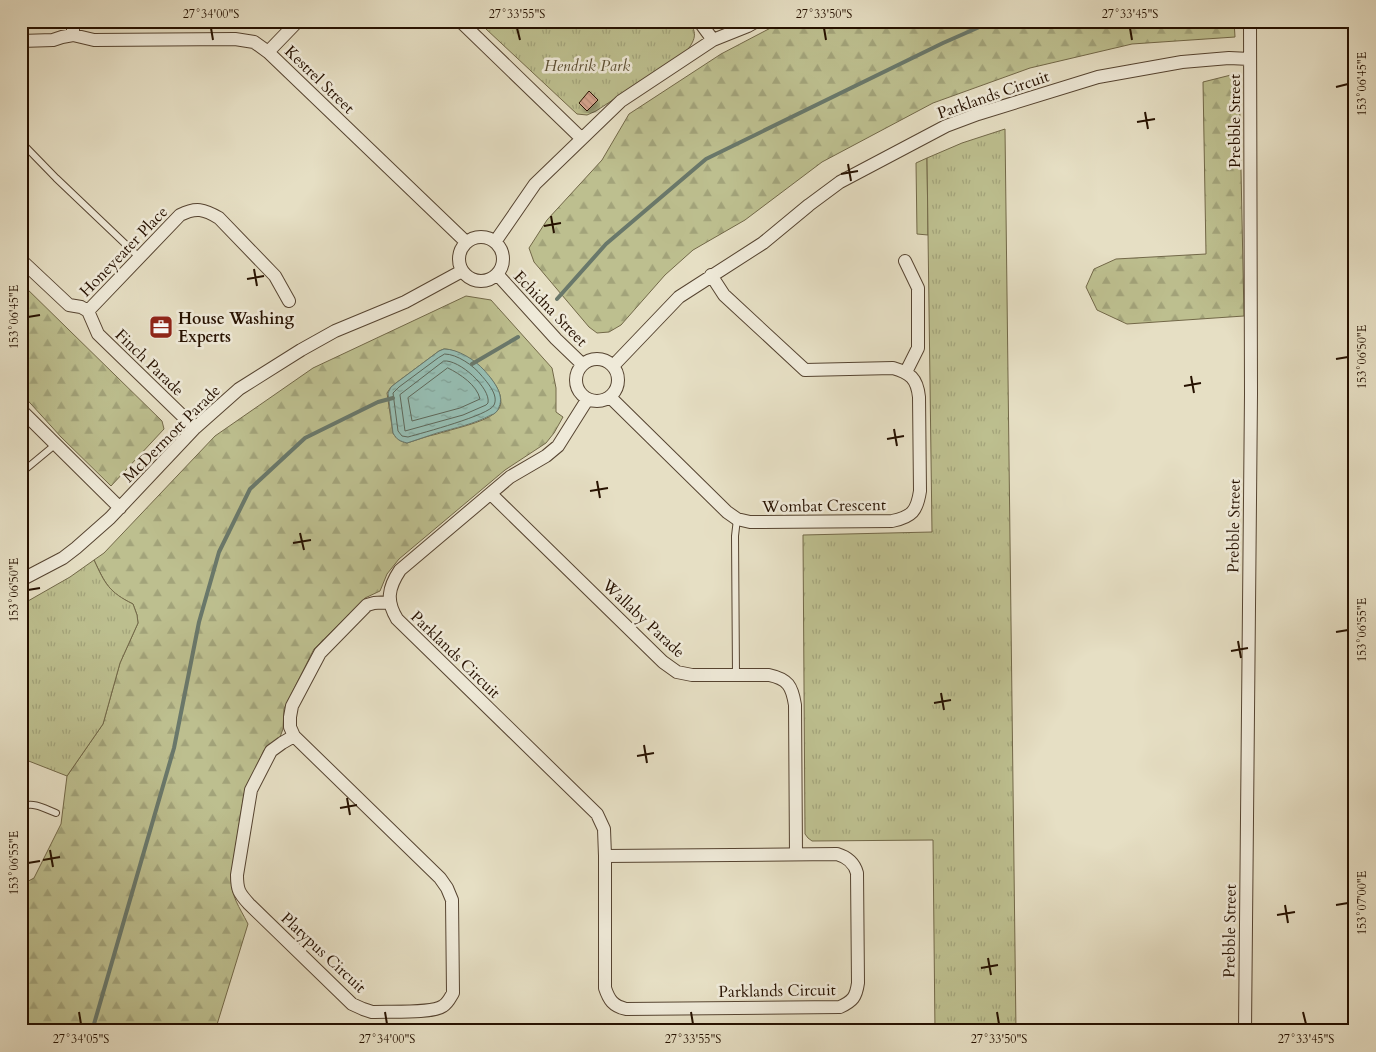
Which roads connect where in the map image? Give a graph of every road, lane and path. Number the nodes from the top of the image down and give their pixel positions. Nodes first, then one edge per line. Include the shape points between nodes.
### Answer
1 (72, 21) edge
2 (298, 21) edge
3 (460, 21) edge
4 (699, 21) edge
5 (757, 21) edge
6 (1250, 21) edge
7 (73, 35) junction
8 (713, 40) junction
9 (21, 41) edge
10 (268, 52) junction
11 (1250, 59) junction
12 (581, 138) junction
13 (21, 142) edge
14 (466, 242) junction
15 (495, 242) junction
16 (140, 258) junction
17 (21, 260) edge
18 (905, 261) dead end
19 (462, 271) junction
20 (497, 274) junction
21 (711, 275) junction
22 (289, 301) dead end
23 (88, 311) junction
24 (582, 364) junction
25 (613, 366) junction
26 (906, 372) junction
27 (610, 397) junction
28 (587, 400) junction
29 (21, 410) edge
30 (195, 428) junction
31 (56, 444) junction
32 (21, 473) edge
33 (491, 494) junction
34 (120, 508) junction
35 (737, 519) junction
36 (21, 580) edge
37 (389, 602) junction
38 (736, 676) junction
39 (294, 736) junction
40 (22, 805) edge
41 (56, 813) dead end
42 (21, 816) edge
43 (796, 854) junction
44 (605, 856) junction
45 (1244, 1031) edge

1 - 7 street
2 - 10 street
3 - 12 street
4 - 8 street
5 - 8 street
6 - 11 street, Prebble Street
7 - 9 street, Kestrel Street via 53,40
7 - 10 street, Kestrel Street via 94,40 235,39 254,42
8 - 12 street via 621,101
10 - 14 street, Kestrel Street
11 - 21 street, Parklands Circuit via 1182,62 1098,76 946,126 840,182 763,243
11 - 45 street, Prebble Street via 1251,404
12 - 15 street via 535,184
13 - 16 lane
14 - 15 street via 484,237
14 - 19 street via 458,260
15 - 20 street via 502,252
16 - 22 street, Honeyeater Place via 180,215 189,210 209,211 276,276
16 - 23 street, Honeyeater Place
17 - 23 street via 69,305
18 - 26 street via 918,288 918,348
19 - 20 street via 470,279 482,281
19 - 30 street, McDermott Parade via 405,302 335,331 301,350 239,389
20 - 24 street, Echidna Street
21 - 25 street, Parklands Circuit via 678,297
21 - 26 street via 724,295 805,370 893,368
23 - 30 street, Finch Parade via 98,334
24 - 25 street via 602,359
24 - 28 street via 575,383
25 - 27 street via 618,379 615,392
26 - 35 street, Wombat Crescent via 914,378 919,397 920,491 918,504 911,514 892,521 750,522
27 - 28 street via 599,402
27 - 35 street
28 - 33 street via 558,446 510,477
29 - 31 street
30 - 34 street, McDermott Parade
31 - 32 lane
31 - 34 street
33 - 37 street via 400,570 393,580
33 - 38 street, Wallaby Parade via 663,662 677,672 692,675
34 - 36 street, McDermott Parade via 63,558
35 - 38 lane
37 - 39 street via 367,605 320,653 292,706 290,727
37 - 44 street, Parklands Circuit via 397,619 597,814 604,829
38 - 43 street, Wallaby Parade via 778,677 793,694
39 - 39 street, Platypus Circuit via 271,751 251,790 237,875 240,894 352,1004 372,1012 432,1011 442,1007 452,994 452,900 447,888
40 - 41 lane via 34,804
40 - 42 lane
43 - 44 street, Parklands Circuit
43 - 44 street, Parklands Circuit via 837,854 856,867 857,992 854,998 840,1007 626,1009 614,1005 605,988

